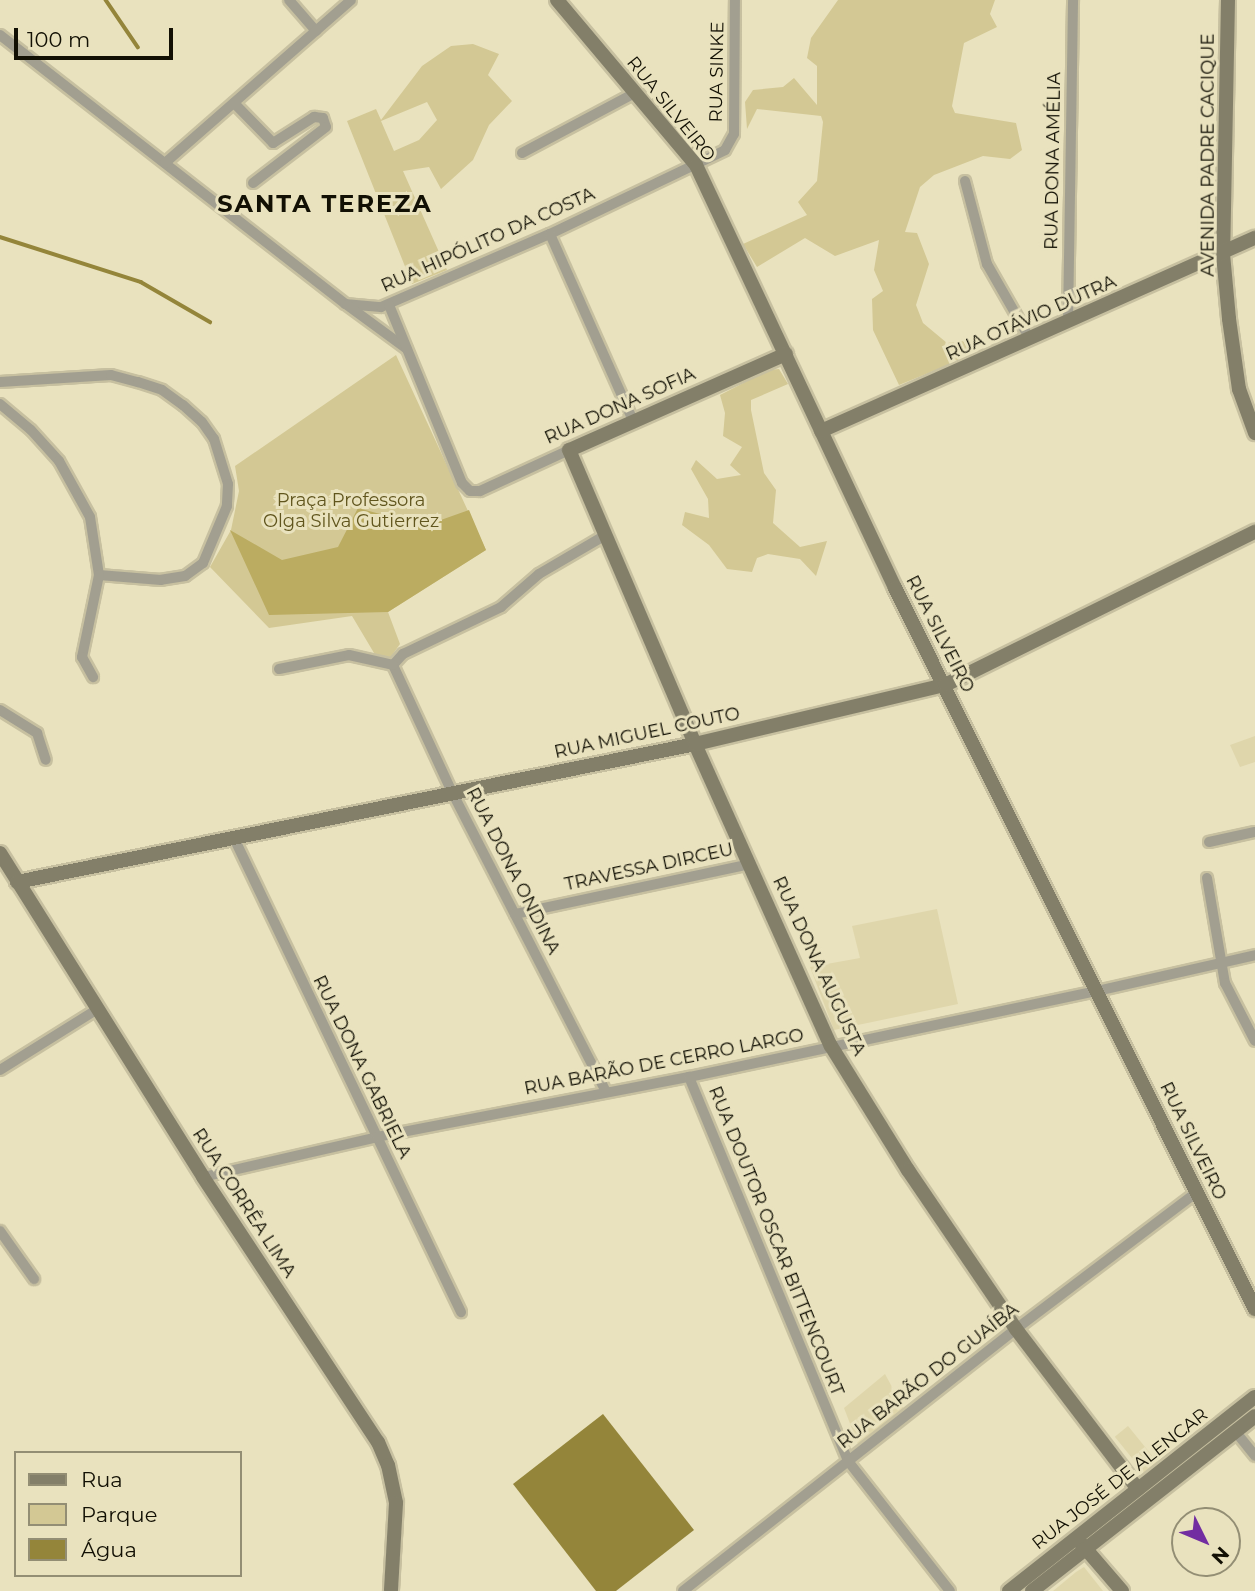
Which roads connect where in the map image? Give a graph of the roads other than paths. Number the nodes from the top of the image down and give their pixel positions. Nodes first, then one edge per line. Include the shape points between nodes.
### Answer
1 (289, 0) edge
2 (351, 0) edge
3 (557, 0) edge
4 (736, 0) edge
5 (1073, 0) edge
6 (1228, 0) edge
7 (316, 31) junction
8 (0, 35) edge
9 (635, 93) junction
10 (233, 103) junction
11 (522, 153) dead end
12 (165, 163) junction
13 (696, 165) junction
14 (965, 181) dead end
15 (253, 183) dead end
16 (550, 234) junction
17 (1255, 238) edge
18 (1223, 254) junction
19 (345, 304) junction
20 (389, 305) junction
21 (1068, 322) junction
22 (1030, 339) junction
23 (407, 349) junction
24 (786, 354) junction
25 (0, 382) edge
26 (0, 404) edge
27 (633, 420) junction
28 (821, 432) junction
29 (1255, 433) edge
30 (569, 450) junction
31 (1255, 532) edge
32 (604, 536) junction
33 (99, 575) junction
34 (393, 665) junction
35 (279, 669) dead end
36 (93, 677) dead end
37 (945, 685) junction
38 (0, 710) edge
39 (695, 744) junction
40 (46, 760) dead end
41 (453, 792) junction
42 (1255, 832) edge
43 (233, 836) junction
44 (1209, 842) dead end
45 (0, 853) edge
46 (750, 864) junction
47 (1207, 878) dead end
48 (17, 882) junction
49 (515, 914) junction
50 (1255, 955) edge
51 (1221, 962) junction
52 (1097, 991) junction
53 (96, 1010) junction
54 (1255, 1041) edge
55 (831, 1046) junction
56 (0, 1070) edge
57 (689, 1076) junction
58 (606, 1091) junction
59 (377, 1137) junction
60 (203, 1177) junction
61 (1197, 1192) junction
62 (0, 1231) edge
63 (34, 1279) dead end
64 (1255, 1309) edge
65 (461, 1312) dead end
66 (1016, 1329) junction
67 (1255, 1397) edge
68 (1255, 1416) edge
69 (1235, 1431) junction
70 (1255, 1456) edge
71 (848, 1461) junction
72 (1138, 1489) junction
73 (1081, 1543) junction
74 (391, 1591) edge
75 (684, 1591) edge
76 (950, 1591) edge
77 (1009, 1591) edge
78 (1032, 1591) edge
79 (1122, 1591) edge

1 - 7 street
2 - 7 street
3 - 9 street, RUA SILVEIRO
4 - 13 street, RUA SINKE via 734,134 726,150
5 - 21 street, RUA DONA AMÉLIA
6 - 18 street, AVENIDA PADRE CACIQUE
7 - 10 street
8 - 12 street
9 - 11 street
9 - 13 street, RUA SILVEIRO
10 - 12 street
10 - 15 street via 273,143 314,117 323,118 326,127
12 - 19 street
13 - 16 street, RUA HIPÓLITO DA COSTA
13 - 24 street, RUA SILVEIRO
14 - 22 street via 987,264
16 - 20 street, RUA HIPÓLITO DA COSTA
16 - 27 street
17 - 18 street, RUA OTÁVIO DUTRA
18 - 21 street, RUA OTÁVIO DUTRA
18 - 29 street, AVENIDA PADRE CACIQUE via 1239,389
19 - 20 street, RUA HIPÓLITO DA COSTA
19 - 23 street
20 - 23 street
21 - 22 street, RUA OTÁVIO DUTRA
22 - 28 street, RUA OTÁVIO DUTRA
23 - 30 street, RUA DONA SOFIA via 462,483 470,491 480,491
24 - 27 street, RUA DONA SOFIA
24 - 28 street, RUA SILVEIRO
25 - 33 street via 111,375 138,382 162,390 183,405 214,439 228,484 227,506 203,563 185,576 161,580
26 - 33 street via 52,453 76,490 90,517
27 - 30 street, RUA DONA SOFIA
28 - 37 street, RUA SILVEIRO
30 - 32 street, RUA DONA AUGUSTA
31 - 37 street, RUA MIGUEL COUTO
32 - 34 street via 539,574 501,607 403,654
32 - 39 street, RUA DONA AUGUSTA
33 - 36 street via 82,657
34 - 35 street via 349,655
34 - 41 street, RUA DONA ONDINA
37 - 39 street, RUA MIGUEL COUTO
37 - 52 street, RUA SILVEIRO
38 - 40 street via 37,733
39 - 41 street, RUA MIGUEL COUTO
39 - 46 street, RUA DONA AUGUSTA
41 - 43 street, RUA MIGUEL COUTO
41 - 49 street, RUA DONA ONDINA
42 - 44 street
43 - 48 street, RUA MIGUEL COUTO
43 - 59 street, RUA DONA GABRIELA
45 - 48 street, RUA CORRÊA LIMA
46 - 49 street, TRAVESSA DIRCEU
46 - 55 street, RUA DONA AUGUSTA
47 - 51 street
48 - 53 street, RUA CORRÊA LIMA
49 - 58 street, RUA DONA ONDINA
50 - 51 street, RUA BARÃO DE CERRO LARGO
51 - 52 street, RUA BARÃO DE CERRO LARGO
51 - 54 street via 1225,983
52 - 55 street, RUA BARÃO DE CERRO LARGO
52 - 61 street, RUA SILVEIRO
53 - 56 street
53 - 60 street, RUA CORRÊA LIMA
55 - 57 street, RUA BARÃO DE CERRO LARGO
55 - 66 street, RUA DONA AUGUSTA
57 - 58 street, RUA BARÃO DE CERRO LARGO
57 - 71 street, RUA DOUTOR OSCAR BITTENCOURT
58 - 59 street, RUA BARÃO DE CERRO LARGO
59 - 60 street, RUA BARÃO DE CERRO LARGO
59 - 65 street, RUA DONA GABRIELA
60 - 74 street, RUA CORRÊA LIMA via 378,1442 396,1503
61 - 64 street, RUA SILVEIRO
61 - 66 street, RUA BARÃO DO GUAÍBA
62 - 63 street
66 - 71 street, RUA BARÃO DO GUAÍBA
66 - 72 street, RUA DONA AUGUSTA
67 - 72 street, RUA JOSÉ DE ALENCAR
68 - 69 street, RUA JOSÉ DE ALENCAR
69 - 70 street
69 - 73 street, RUA JOSÉ DE ALENCAR
71 - 75 street, RUA BARÃO DO GUAÍBA
71 - 76 street, RUA DOUTOR OSCAR BITTENCOURT
72 - 73 street, RUA JOSÉ DE ALENCAR
73 - 77 street, RUA JOSÉ DE ALENCAR
73 - 78 street, RUA JOSÉ DE ALENCAR
73 - 79 street

